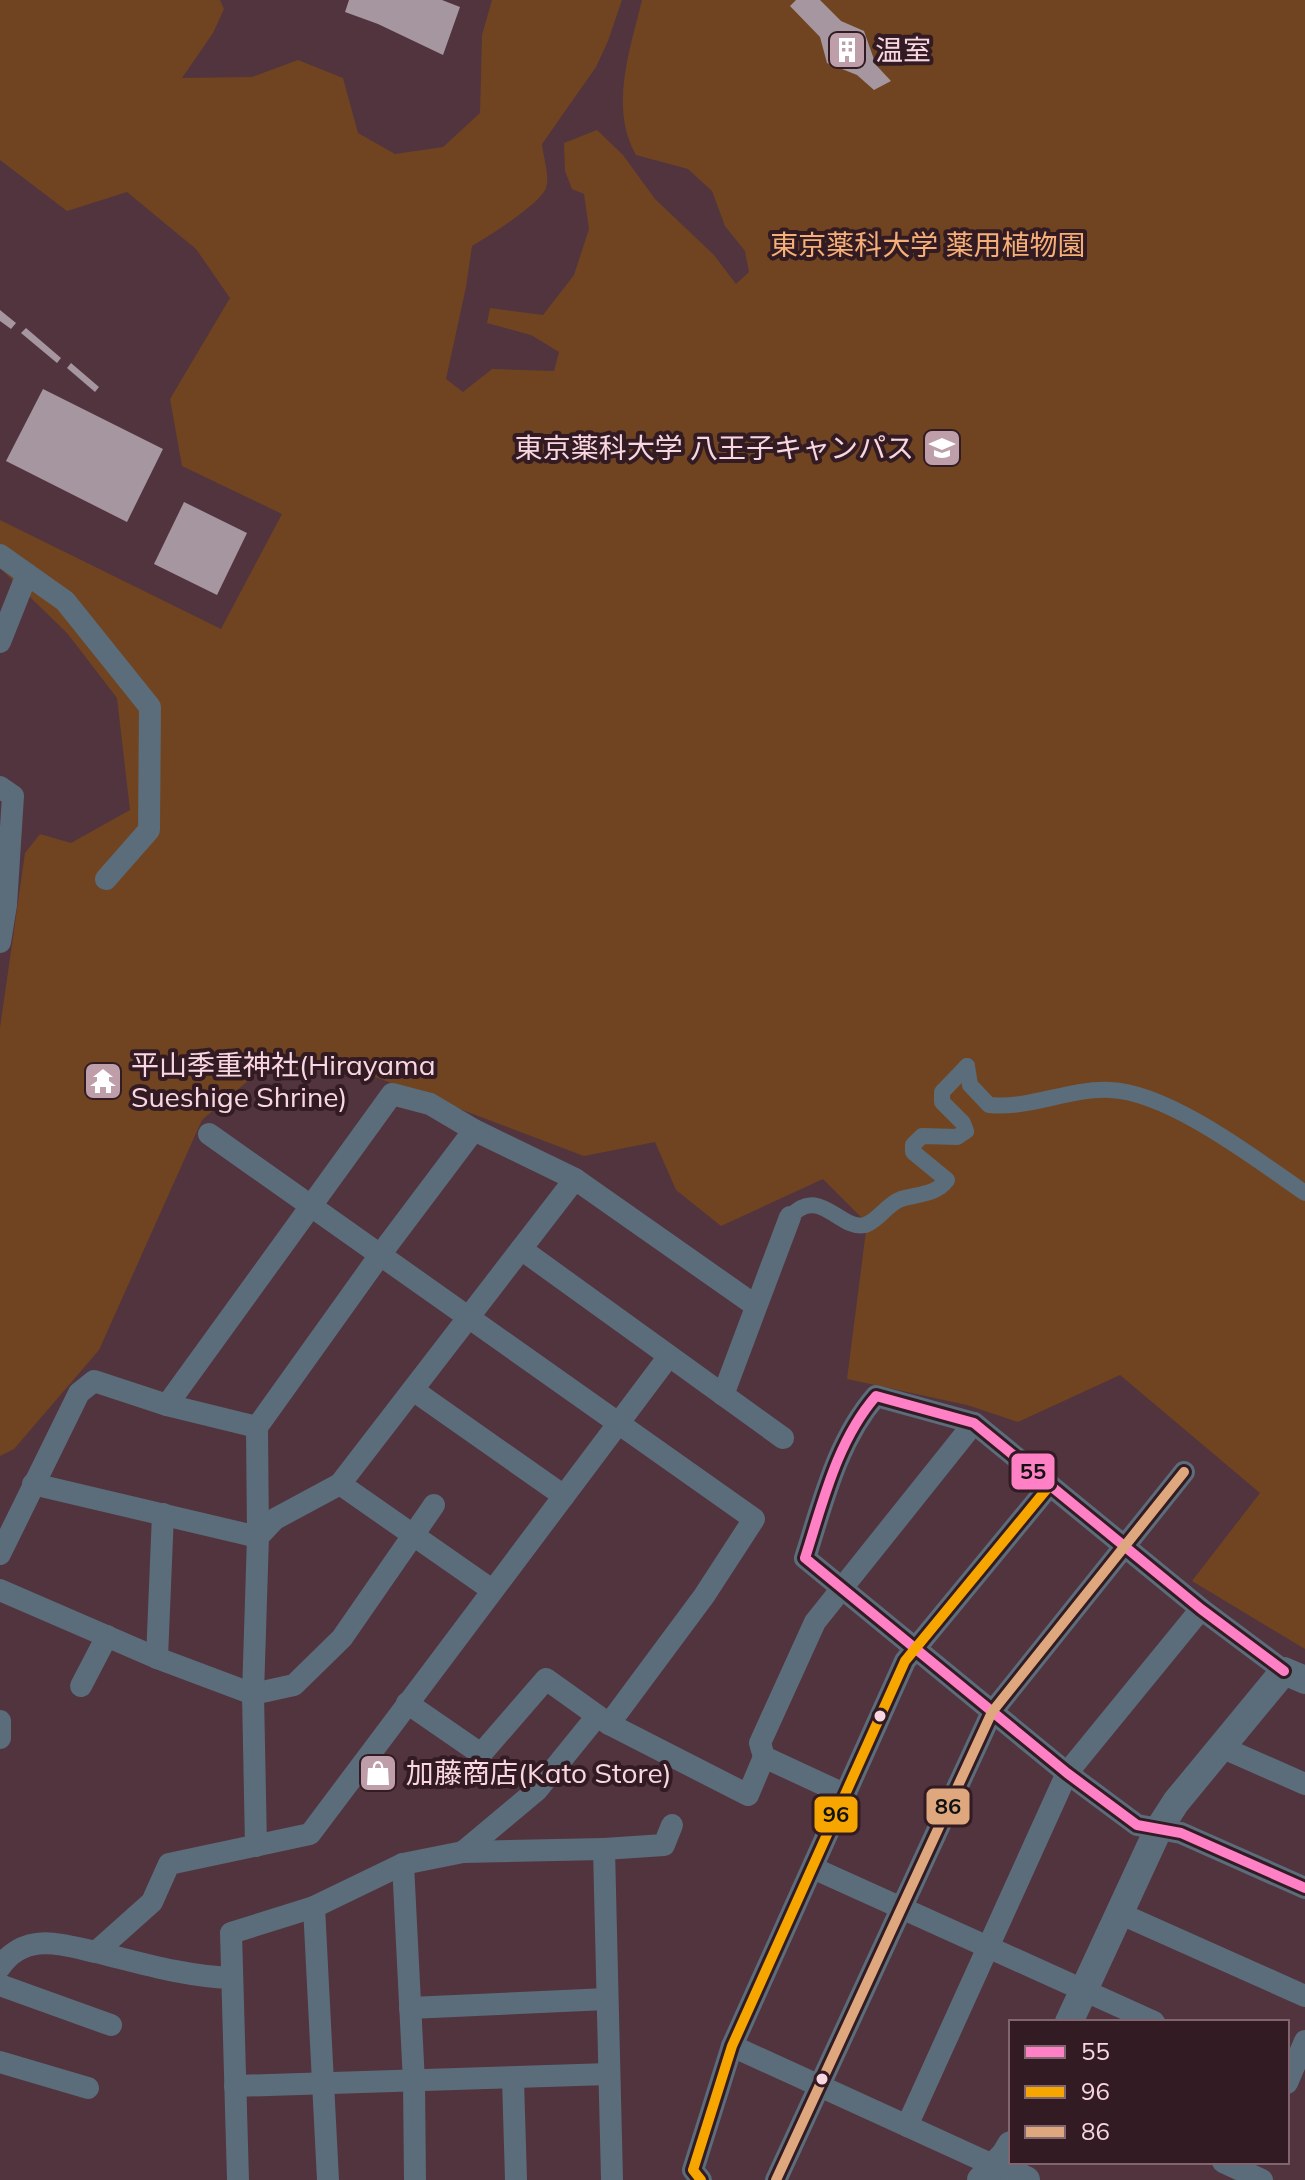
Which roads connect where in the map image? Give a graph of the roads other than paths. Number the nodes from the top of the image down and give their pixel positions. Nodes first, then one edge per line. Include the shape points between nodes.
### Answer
1 (0, 555) edge
2 (27, 574) junction
3 (0, 642) edge
4 (0, 787) edge
5 (106, 879) dead end
6 (3, 903) edge
7 (0, 942) edge
8 (474, 1130) junction
9 (209, 1134) dead end
10 (575, 1179) junction
11 (1305, 1193) edge
12 (312, 1207) junction
13 (790, 1217) joint
14 (521, 1249) junction
15 (380, 1255) junction
16 (756, 1306) junction
17 (468, 1317) junction
18 (669, 1356) junction
19 (413, 1390) junction
20 (723, 1395) junction
21 (167, 1405) junction
22 (618, 1423) junction
23 (974, 1423) junction
24 (257, 1427) junction
25 (783, 1438) dead end
26 (1184, 1472) dead end
27 (33, 1484) junction
28 (340, 1484) junction
29 (1050, 1485) junction
30 (564, 1496) junction
31 (434, 1505) dead end
32 (163, 1514) junction
33 (413, 1535) junction
34 (258, 1537) junction
35 (1125, 1547) junction
36 (0, 1554) edge
37 (842, 1588) junction
38 (0, 1590) edge
39 (492, 1590) junction
40 (1201, 1609) junction
41 (107, 1636) junction
42 (915, 1649) junction
43 (157, 1658) junction
44 (1294, 1675) edge
45 (81, 1686) dead end
46 (253, 1694) junction
47 (407, 1703) junction
48 (992, 1712) junction
49 (603, 1720) junction
50 (0, 1721) edge
51 (0, 1738) edge
52 (1221, 1747) junction
53 (764, 1757) junction
54 (1067, 1773) junction
55 (1305, 1784) edge
56 (846, 1795) junction
57 (672, 1825) dead end
58 (1158, 1830) junction
59 (256, 1846) junction
60 (604, 1849) junction
61 (463, 1852) junction
62 (403, 1864) junction
63 (813, 1868) junction
64 (1305, 1888) edge
65 (901, 1906) junction
66 (314, 1907) junction
67 (1119, 1913) junction
68 (988, 1946) junction
69 (96, 1952) junction
70 (0, 1967) edge
71 (231, 1978) junction
72 (0, 1985) edge
73 (1083, 1990) junction
74 (1305, 1996) edge
75 (607, 1999) junction
76 (410, 2008) junction
77 (1070, 2020) edge
78 (1150, 2020) edge
79 (111, 2025) dead end
80 (1305, 2041) edge
81 (732, 2046) junction
82 (0, 2062) edge
83 (609, 2074) junction
84 (1289, 2078) edge
85 (513, 2079) junction
86 (414, 2082) junction
87 (323, 2084) junction
88 (235, 2086) junction
89 (819, 2087) junction
90 (88, 2088) dead end
91 (907, 2126) junction
92 (995, 2164) edge
93 (1228, 2164) edge
94 (1252, 2174) edge
95 (238, 2180) edge
96 (328, 2180) edge
97 (415, 2180) edge
98 (516, 2180) edge
99 (612, 2180) edge
100 (701, 2180) edge
101 (776, 2180) edge
102 (1026, 2180) edge

1 - 2 street
2 - 3 street
2 - 5 street via 65,601 150,707 149,830
4 - 6 street via 13,796
6 - 7 street
8 - 10 street
8 - 12 street via 430,1104 392,1094
8 - 15 street
9 - 12 street
10 - 14 street
10 - 16 street
11 - 13 street via 1156,1101 1112,1090 1012,1107 989,1105 970,1085 967,1066 942,1092 942,1102 966,1131 957,1137 922,1136 913,1145 913,1152 947,1180 942,1187 898,1200 866,1225 820,1207 805,1206
12 - 15 street
12 - 21 street
13 - 16 street
14 - 17 street
14 - 18 street
15 - 17 street
15 - 24 street
16 - 20 street
17 - 19 street
17 - 22 street
18 - 20 street
18 - 22 street
19 - 28 street
19 - 30 street
20 - 25 street
21 - 24 street
21 - 27 street via 94,1381 79,1393
22 - 30 street
22 - 49 street via 754,1519 704,1596
23 - 29 street
23 - 37 street
23 - 37 street via 876,1396 863,1411 835,1465 805,1558
24 - 34 street
26 - 35 street
27 - 32 street
27 - 36 street
28 - 33 street
28 - 34 street via 275,1519
29 - 35 street
29 - 42 street
30 - 39 street
31 - 33 street
32 - 34 street
32 - 43 street
33 - 39 street
33 - 46 street via 342,1638 294,1685
34 - 46 street
35 - 40 street
35 - 48 street
37 - 42 street
37 - 53 street via 815,1622 760,1743
38 - 41 street
39 - 47 street
40 - 44 street
40 - 54 street
41 - 43 street
41 - 45 street
42 - 48 street
42 - 56 street
43 - 46 street
44 - 52 street
46 - 59 street
47 - 49 street via 481,1754 546,1679
47 - 59 street via 310,1834
48 - 54 street
48 - 65 street
49 - 53 street via 748,1795
49 - 61 street via 537,1790
50 - 51 street
52 - 55 street
52 - 58 street
53 - 56 street
54 - 58 street via 1137,1825
54 - 68 street
56 - 63 street
57 - 60 street via 664,1845
58 - 64 street via 1181,1833
58 - 67 street
59 - 69 street via 169,1864 152,1902
60 - 61 street
60 - 75 street
61 - 62 street
62 - 66 street
62 - 76 street
63 - 65 street
63 - 81 street
65 - 68 street
65 - 89 street
66 - 71 street via 231,1933
66 - 87 street
67 - 73 street
67 - 74 street
68 - 73 street
68 - 91 street
69 - 70 street via 52,1942 34,1944 11,1953
69 - 71 street via 155,1969
71 - 88 street
72 - 79 street
73 - 77 street
73 - 78 street
75 - 76 street
75 - 83 street
76 - 86 street
80 - 84 street
81 - 89 street
81 - 100 street via 693,2170
82 - 90 street
83 - 85 street
83 - 99 street
85 - 86 street
85 - 98 street
86 - 87 street
86 - 97 street
87 - 88 street
87 - 96 street
88 - 95 street
89 - 91 street
89 - 101 street
91 - 92 street
92 - 102 street
93 - 94 street

